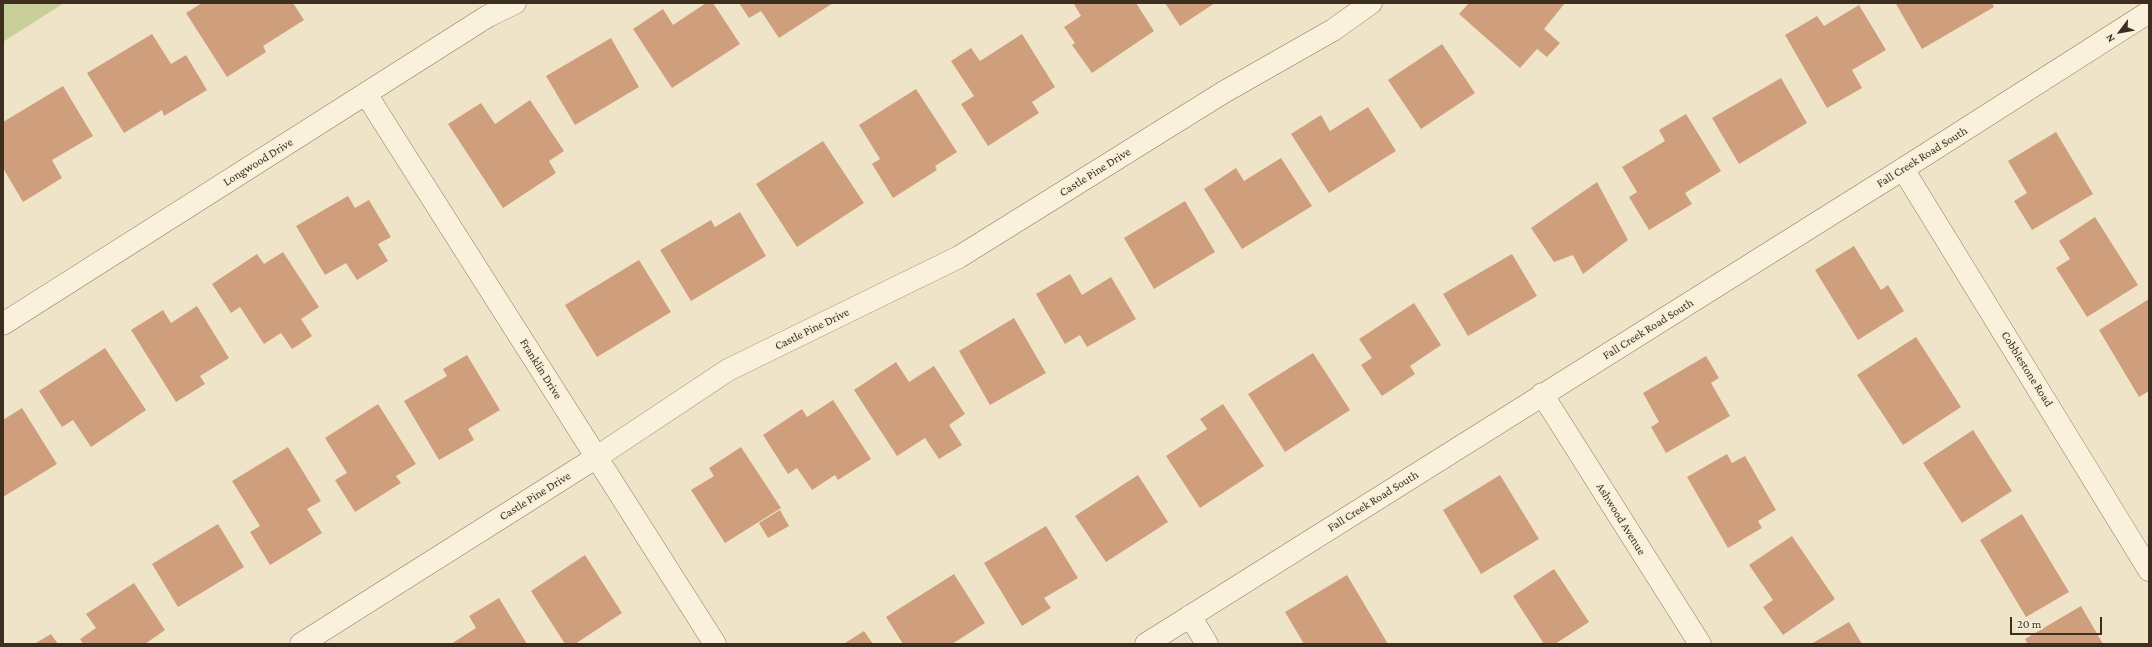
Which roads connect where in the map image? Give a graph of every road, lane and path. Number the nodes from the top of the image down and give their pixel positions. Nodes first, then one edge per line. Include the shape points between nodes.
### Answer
1 (515, 3) edge
2 (1371, 3) edge
3 (2149, 12) edge
4 (366, 94) junction
5 (1903, 169) junction
6 (3, 324) edge
7 (1542, 394) junction
8 (597, 457) junction
9 (2149, 570) edge
10 (1190, 616) junction
11 (301, 644) edge
12 (715, 644) edge
13 (1146, 644) edge
14 (1207, 644) edge
15 (1700, 644) edge

1 - 4 street, Longwood Drive via 488,16
2 - 8 street, Castle Pine Drive via 1333,30 1224,92 959,257 728,370
3 - 5 street, Fall Creek Road South
4 - 6 street, Longwood Drive
4 - 8 street, Franklin Drive
5 - 7 street, Fall Creek Road South
5 - 9 street, Cobblestone Road
7 - 10 street, Fall Creek Road South
7 - 15 street, Ashwood Avenue
8 - 11 street, Castle Pine Drive
8 - 12 street, Franklin Drive
10 - 13 street, Fall Creek Road South
10 - 14 street

